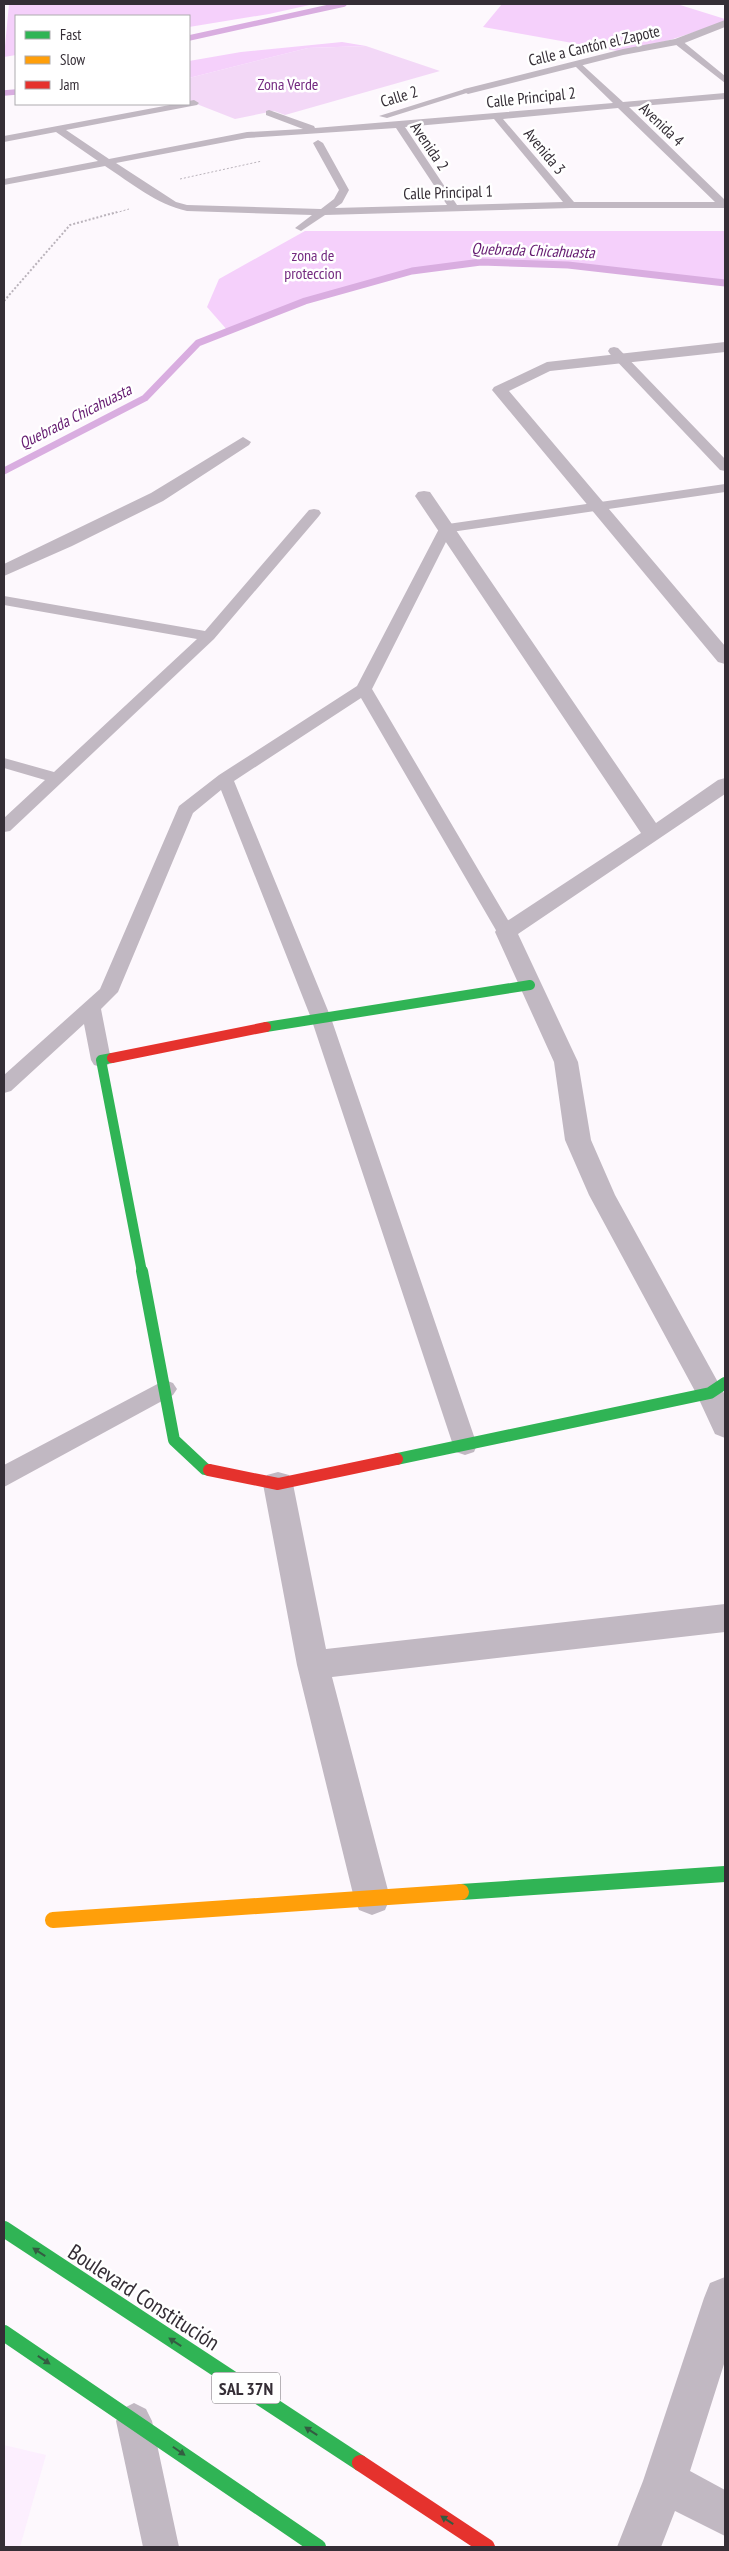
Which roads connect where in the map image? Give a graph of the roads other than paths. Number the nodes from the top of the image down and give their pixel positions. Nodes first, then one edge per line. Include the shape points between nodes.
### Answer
1 (725, 23) edge
2 (678, 42) junction
3 (578, 64) junction
4 (725, 80) edge
5 (468, 91) joint
6 (725, 96) edge
7 (194, 103) dead end
8 (190, 104) edge
9 (619, 104) junction
10 (184, 105) edge
11 (269, 113) dead end
12 (496, 116) junction
13 (398, 124) junction
14 (58, 129) junction
15 (340, 130) junction
16 (318, 131) junction
17 (4, 139) edge
18 (318, 143) road end
19 (106, 162) junction
20 (4, 182) edge
21 (571, 205) junction
22 (725, 205) edge
23 (454, 208) junction
24 (324, 212) junction
25 (300, 228) dead end
26 (725, 347) edge
27 (618, 355) junction
28 (243, 442) dead end
29 (725, 467) edge
30 (725, 488) edge
31 (424, 496) dead end
32 (598, 506) junction
33 (314, 513) dead end
34 (446, 528) junction
35 (4, 571) edge
36 (4, 600) edge
37 (209, 636) junction
38 (725, 655) edge
39 (364, 689) junction
40 (4, 763) edge
41 (58, 778) junction
42 (225, 779) junction
43 (725, 784) edge
44 (4, 826) edge
45 (653, 835) junction
46 (506, 932) junction
47 (530, 985) junction
48 (91, 1007) junction
49 (321, 1018) junction
50 (101, 1060) junction
51 (4, 1086) edge
52 (718, 1388) edge
53 (165, 1389) junction
54 (725, 1426) edge
55 (465, 1445) junction
56 (4, 1477) edge
57 (278, 1484) junction
58 (725, 1618) edge
59 (313, 1665) junction
60 (725, 1874) edge
61 (372, 1898) junction
62 (53, 1920) dead end
63 (4, 2229) edge
64 (725, 2298) edge
65 (4, 2333) edge
66 (134, 2420) junction
67 (665, 2481) junction
68 (725, 2514) edge
69 (161, 2547) edge
70 (318, 2547) edge
71 (487, 2547) edge
72 (639, 2547) edge

1 - 2 street, Calle a Cantón el Zapote
2 - 3 street, Calle a Cantón el Zapote
2 - 4 lane
3 - 5 street, Calle a Cantón el Zapote
3 - 9 lane, Avenida 4
5 - 15 lane, Calle 2
6 - 9 lane, Calle Principal 2
7 - 8 lane
9 - 12 lane, Calle Principal 2
9 - 22 lane, Avenida 4
10 - 14 lane
11 - 16 lane
12 - 13 lane, Calle Principal 2
12 - 21 lane, Avenida 3
13 - 15 lane, Calle Principal 2
13 - 23 lane, Avenida 2
14 - 17 lane
14 - 19 lane
15 - 16 lane
16 - 19 lane via 247,135
18 - 24 lane via 344,190 338,201
19 - 20 lane
19 - 24 lane, Calle Principal 1 via 173,205
21 - 22 lane, Calle Principal 1
21 - 23 lane, Calle Principal 1
23 - 24 lane, Calle Principal 1
24 - 25 lane
26 - 27 street
27 - 29 lane
27 - 32 street via 547,367 500,390
28 - 35 street via 206,469 109,523
30 - 32 lane
31 - 34 street
32 - 34 lane
32 - 38 street
33 - 37 lane
34 - 39 lane
34 - 45 street
36 - 37 lane
37 - 41 lane
39 - 42 lane
39 - 46 lane
40 - 41 lane
41 - 44 lane
42 - 48 lane via 185,810 108,992
42 - 49 lane
43 - 45 street
45 - 46 street
46 - 47 street
47 - 49 main road
47 - 52 street via 566,1062 578,1140 602,1195
48 - 50 lane
48 - 51 lane
49 - 50 main road via 180,1042
49 - 55 lane
50 - 53 main road
52 - 54 street
52 - 55 main road
53 - 56 lane
53 - 57 main road via 174,1440 205,1469
55 - 57 main road
57 - 59 street
58 - 59 street
59 - 61 street
60 - 61 main road
61 - 62 main road
71 -> 63 main road, Boulevard Constitución / SAL 37N
64 - 67 street
65 -> 66 main road
66 - 69 lane
66 -> 70 main road
67 - 68 street
67 - 72 street

